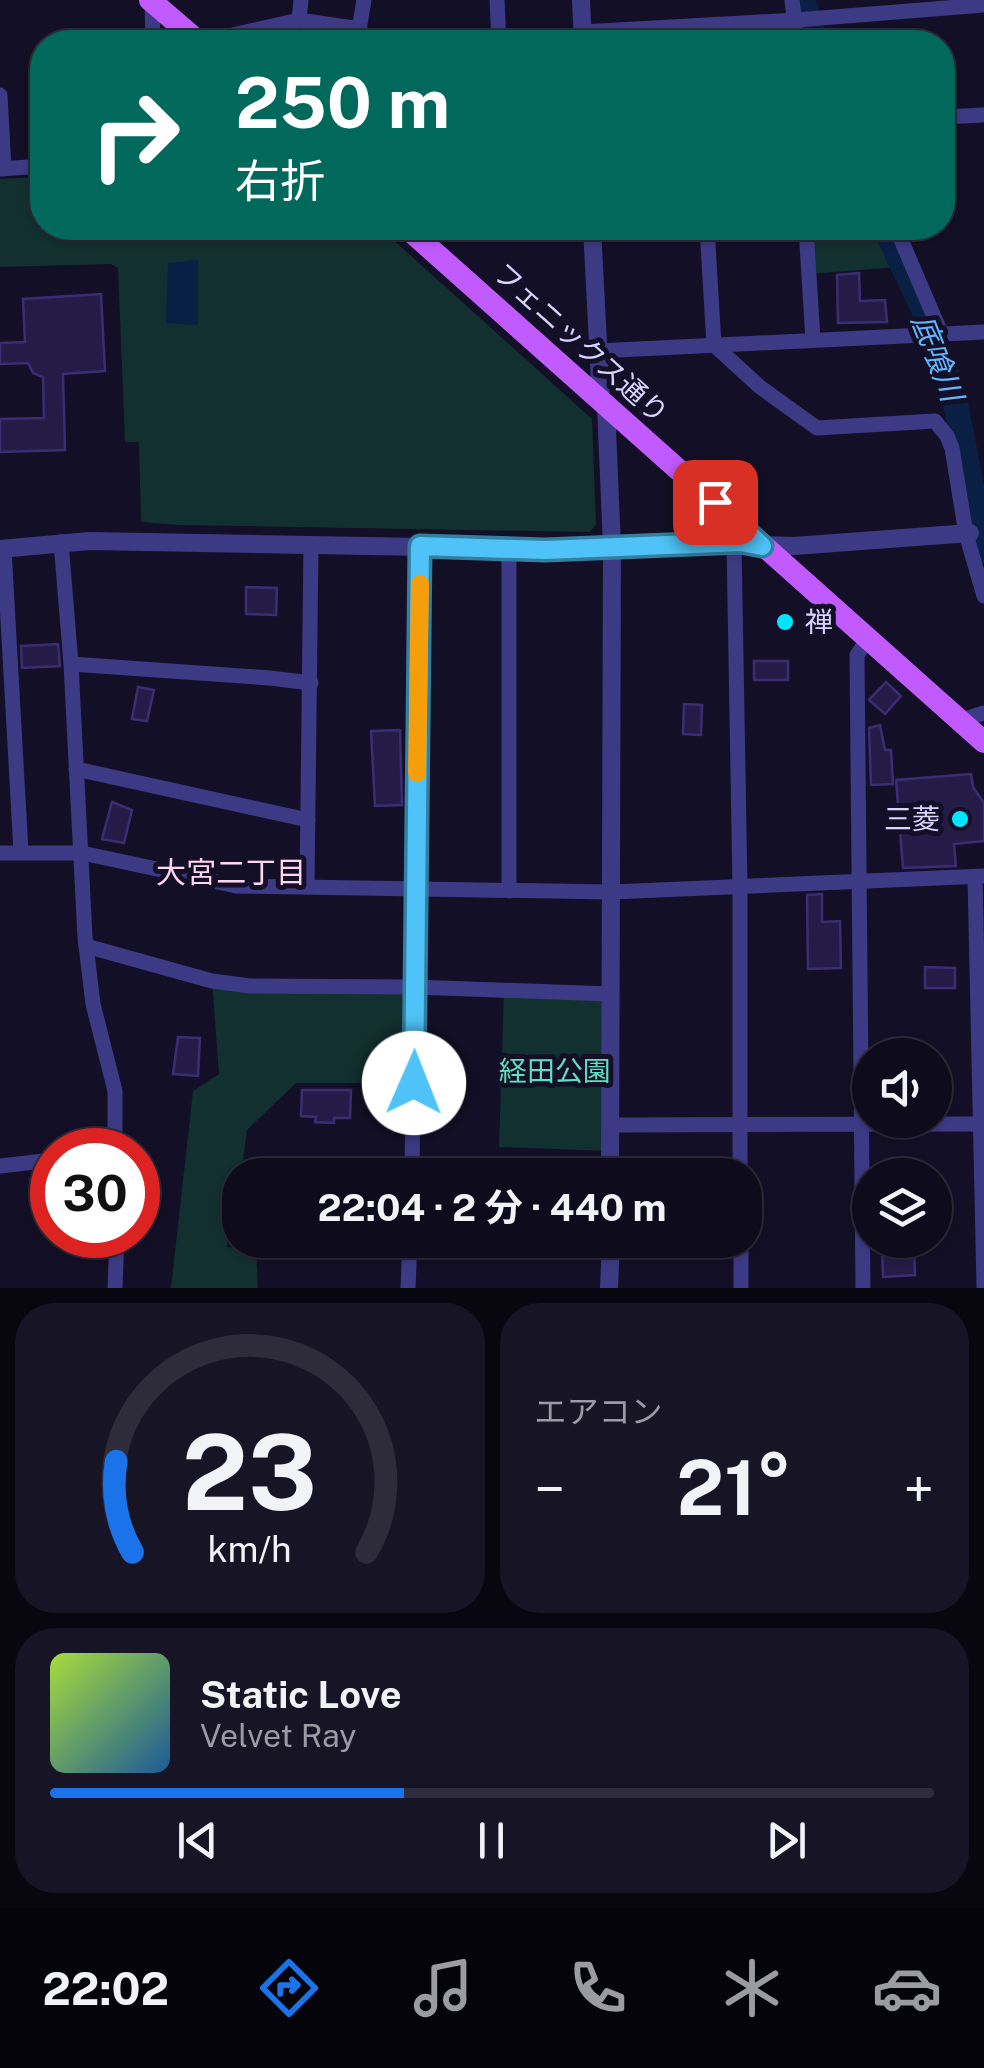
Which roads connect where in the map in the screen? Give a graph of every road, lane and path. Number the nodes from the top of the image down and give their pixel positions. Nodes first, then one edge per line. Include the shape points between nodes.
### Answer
1 (301, 0) edge
2 (364, 0) edge
3 (497, 0) edge
4 (581, 0) edge
5 (792, 0) edge
6 (152, 1) edge
7 (984, 5) edge
8 (804, 19) junction
9 (298, 20) junction
10 (153, 30) edge
11 (186, 30) edge
12 (253, 30) edge
13 (336, 30) edge
14 (359, 30) edge
15 (499, 30) edge
16 (583, 30) edge
17 (669, 30) edge
18 (801, 30) edge
19 (0, 95) edge
20 (984, 115) edge
21 (955, 117) edge
22 (30, 167) edge
23 (2, 169) edge
24 (420, 240) edge
25 (593, 240) edge
26 (708, 240) edge
27 (807, 240) edge
28 (901, 240) edge
29 (984, 332) edge
30 (941, 334) junction
31 (813, 340) junction
32 (714, 345) junction
33 (598, 351) junction
34 (603, 403) junction
35 (968, 534) junction
36 (62, 542) junction
37 (734, 543) junction
38 (311, 544) junction
39 (420, 546) junction
40 (762, 546) junction
41 (612, 547) junction
42 (509, 548) junction
43 (2, 549) edge
44 (984, 596) edge
45 (868, 639) junction
46 (71, 664) junction
47 (311, 684) junction
48 (984, 713) edge
49 (959, 721) junction
50 (984, 742) edge
51 (76, 769) junction
52 (308, 820) junction
53 (21, 852) junction
54 (82, 852) junction
55 (0, 853) edge
56 (980, 876) edge
57 (860, 880) junction
58 (308, 887) junction
59 (740, 888) junction
60 (416, 890) junction
61 (509, 890) junction
62 (611, 892) junction
63 (86, 946) junction
64 (414, 987) junction
65 (610, 994) junction
66 (861, 1038) edge
67 (740, 1123) junction
68 (852, 1124) edge
69 (952, 1124) edge
70 (982, 1124) edge
71 (610, 1125) junction
72 (115, 1128) edge
73 (862, 1138) edge
74 (412, 1158) edge
75 (610, 1158) edge
76 (740, 1158) edge
77 (30, 1163) edge
78 (0, 1166) edge
79 (116, 1258) edge
80 (409, 1258) edge
81 (611, 1258) edge
82 (741, 1258) edge
83 (984, 1286) edge
84 (114, 1288) edge
85 (408, 1288) edge
86 (610, 1288) edge
87 (741, 1288) edge
88 (863, 1288) edge

1 - 9 street
2 - 14 street
3 - 15 street
4 - 16 street
5 - 8 street
6 - 10 street
6 - 11 main road
7 - 8 street
8 - 17 street
8 - 18 street
9 - 12 street
9 - 13 street
19 - 23 street
20 - 21 street
22 - 23 street
24 - 34 main road, フェニックス通り
25 - 33 street
26 - 32 street
27 - 31 street
28 - 30 street
29 - 30 street
30 - 31 street
31 - 32 street
32 - 33 street
32 - 35 street via 818,428 936,421 952,448
33 - 34 street
34 - 40 main road, フェニックス通り
34 - 41 street
35 - 40 street
35 - 44 street
36 - 38 street
36 - 43 street
36 - 46 street
37 - 40 street
37 - 41 street
37 - 59 street
38 - 39 street
38 - 47 street
39 - 42 street
39 - 60 street
40 - 45 main road, フェニックス通り
41 - 42 street
41 - 62 street
42 - 61 street
43 - 53 street
45 - 49 main road, フェニックス通り
45 - 57 street via 857,655
46 - 47 street
46 - 51 street
47 - 52 street
48 - 49 street
49 - 50 main road, フェニックス通り
51 - 52 street
51 - 54 street
52 - 58 street
53 - 54 street
53 - 55 street
54 - 58 street via 236,886
54 - 63 street
56 - 57 street
56 - 70 street
57 - 59 street
57 - 66 street
58 - 60 street
59 - 62 street
59 - 67 street
60 - 61 street
60 - 64 street
61 - 62 street
62 - 65 street
63 - 64 street via 250,986
63 - 72 street via 115,1091
64 - 65 street
64 - 74 street
65 - 71 street
67 - 68 street
67 - 71 street
67 - 76 street
69 - 70 street
70 - 83 street
71 - 75 street
73 - 88 street
77 - 78 street
79 - 84 street
80 - 85 street
81 - 86 street
82 - 87 street

